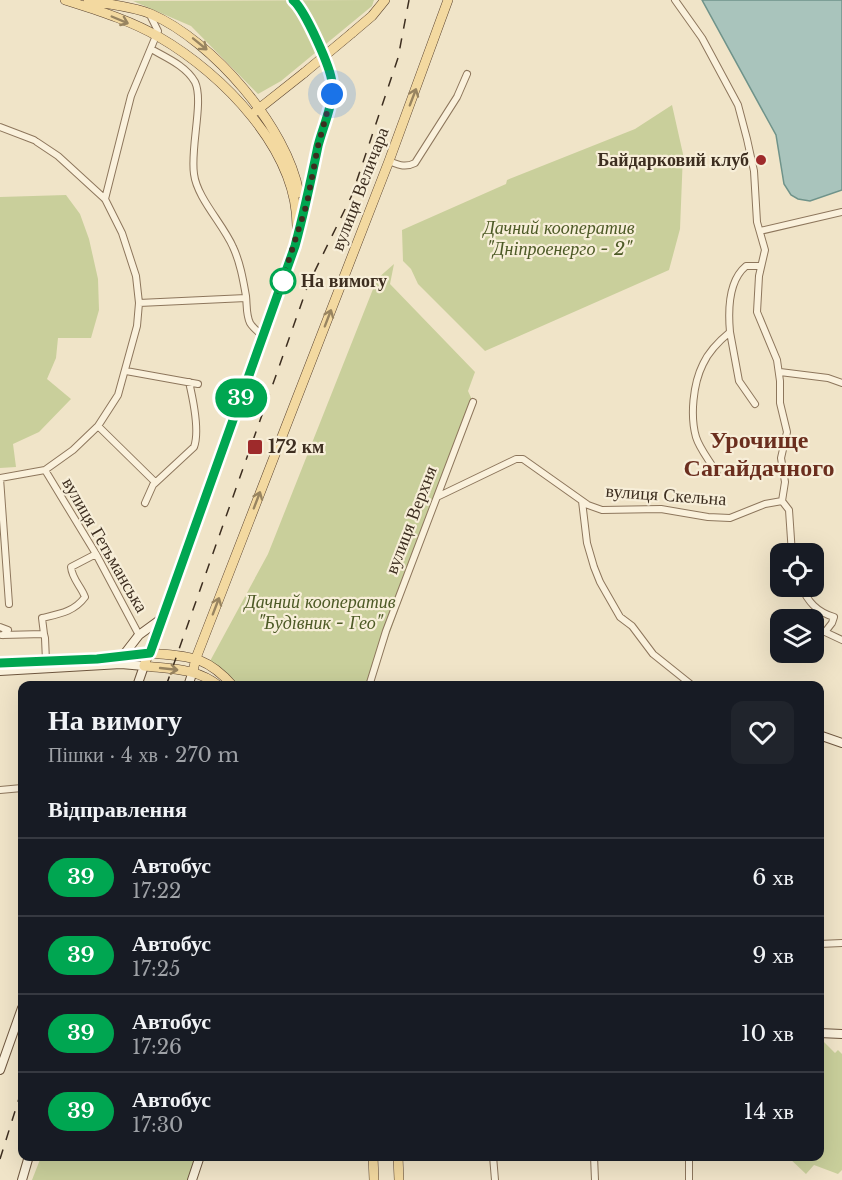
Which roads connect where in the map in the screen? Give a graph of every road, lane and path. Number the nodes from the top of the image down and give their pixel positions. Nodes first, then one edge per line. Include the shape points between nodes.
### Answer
1 (65, 0) edge
2 (88, 0) edge
3 (293, 0) edge
4 (385, 0) edge
5 (448, 0) edge
6 (675, 0) edge
7 (150, 14) junction
8 (156, 35) junction
9 (151, 49) junction
10 (467, 74) dead end
11 (259, 109) junction
12 (248, 113) junction
13 (0, 127) edge
14 (389, 161) junction
15 (105, 199) junction
16 (842, 212) edge
17 (297, 222) junction
18 (760, 231) junction
19 (295, 246) junction
20 (761, 266) junction
21 (246, 298) junction
22 (139, 303) junction
23 (730, 332) junction
24 (263, 336) junction
25 (126, 371) junction
26 (780, 372) junction
27 (189, 382) junction
28 (842, 383) edge
29 (198, 384) dead end
30 (473, 402) dead end
31 (755, 405) dead end
32 (98, 426) junction
33 (45, 470) junction
34 (717, 474) dead end
35 (0, 478) edge
36 (155, 483) junction
37 (437, 497) junction
38 (582, 501) junction
39 (782, 501) junction
40 (145, 503) dead end
41 (791, 543) edge
42 (96, 554) junction
43 (806, 597) edge
44 (9, 604) dead end
45 (162, 618) junction
46 (0, 627) edge
47 (44, 634) junction
48 (1, 635) edge
49 (139, 635) junction
50 (842, 640) edge
51 (150, 653) junction
52 (196, 658) junction
53 (122, 659) junction
54 (46, 661) junction
55 (0, 663) edge
56 (144, 666) junction
57 (0, 671) edge
58 (193, 671) junction
59 (139, 681) edge
60 (190, 681) edge
61 (212, 681) edge
62 (228, 681) edge
63 (371, 681) edge
64 (687, 681) edge
65 (824, 737) edge
66 (842, 743) edge
67 (18, 788) edge
68 (0, 790) edge
69 (842, 943) edge
70 (824, 944) edge
71 (18, 1019) edge
72 (824, 1033) edge
73 (842, 1034) edge
74 (0, 1070) edge
75 (28, 1161) edge
76 (198, 1161) edge
77 (373, 1161) edge
78 (398, 1161) edge
79 (493, 1161) edge
80 (594, 1161) edge
81 (688, 1161) edge
82 (22, 1180) edge
83 (192, 1180) edge
84 (374, 1180) edge
85 (399, 1180) edge
86 (495, 1180) edge
87 (595, 1180) edge
88 (689, 1180) edge

1 -> 8 main road
2 - 7 main road
3 - 19 main road via 306,17 333,85
4 - 11 main road, bridge via 372,16
14 -> 5 main road, вулиця Величара
6 - 18 street via 702,38 738,105 754,171 754,202
7 - 8 street
7 -> 11 main road via 196,40
8 - 9 street
8 - 12 main road via 204,68
9 - 15 street via 131,96
9 - 21 street via 180,65 194,81 199,103 194,177 233,247
10 - 14 street via 416,163 402,166
11 - 12 main road
11 - 17 main road via 295,173 300,200
12 - 17 main road via 286,171 293,189
13 - 15 street via 35,141 58,156
52 -> 14 main road, вулиця Величара
15 - 22 street via 132,264
16 - 18 street
17 - 19 main road
18 - 20 street via 765,250
19 - 24 main road
20 - 23 street via 746,266 734,281
20 - 26 street via 757,312
21 - 22 street
21 - 24 street via 249,321
22 - 25 street
23 - 31 street via 739,381
23 - 34 street, вулиця Скельна via 703,363 694,412 697,439
24 - 45 main road
25 - 27 street
25 - 32 street
26 - 28 street
26 - 39 street via 780,403 787,432 780,458 785,482
27 - 29 street
27 - 36 street via 197,440
30 - 37 street, вулиця Верхня
32 - 33 street
32 - 36 street
33 - 35 street
33 - 42 street, вулиця Гетьманська
35 - 44 street
36 - 40 street
37 - 38 street, вулиця Скельна via 520,458
37 - 63 street, вулиця Верхня
38 - 39 street, вулиця Скельна via 603,510 661,509 730,518
38 - 64 street, вулиця Скельна via 594,567 620,617 653,654
39 - 41 street via 789,510
42 - 47 street via 71,567 82,590 82,602 65,613 42,618
42 - 49 street, вулиця Гетьманська
43 - 50 street via 834,617 825,632
45 - 49 main road
45 - 51 main road
46 - 48 street via 8,630
47 - 48 street
47 - 54 street
49 - 53 main road
51 - 52 main road
51 - 53 main road
51 - 56 main road
52 - 58 main road, вулиця Величара
52 - 62 main road via 209,663
53 - 54 main road
53 - 56 main road
53 - 57 main road
54 - 55 main road
56 -> 58 main road
56 - 59 main road
58 - 60 main road
58 - 61 main road
65 - 66 main road
67 - 68 street
69 - 70 street
71 - 74 main road
72 - 73 main road
75 - 82 main road
76 - 83 main road
77 - 84 main road
78 - 85 main road
79 - 86 street
80 - 87 street
81 - 88 street

